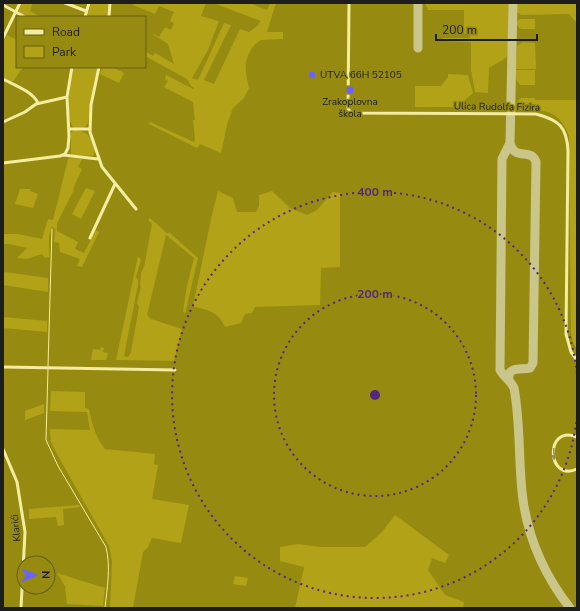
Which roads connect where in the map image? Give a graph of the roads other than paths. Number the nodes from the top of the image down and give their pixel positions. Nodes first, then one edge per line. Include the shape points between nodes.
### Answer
1 (20, 3) edge
2 (66, 3) edge
3 (89, 3) edge
4 (110, 3) edge
5 (349, 3) edge
6 (3, 5) edge
7 (86, 11) junction
8 (16, 12) junction
9 (23, 16) edge
10 (85, 16) edge
11 (109, 16) edge
12 (3, 38) edge
13 (72, 68) edge
14 (99, 68) edge
15 (3, 79) edge
16 (67, 97) junction
17 (38, 103) junction
18 (3, 122) edge
19 (69, 128) junction
20 (89, 129) junction
21 (63, 155) junction
22 (98, 159) junction
23 (3, 163) edge
24 (115, 184) junction
25 (136, 210) dead end
26 (90, 238) dead end
27 (577, 360) edge
28 (3, 367) edge
29 (175, 370) dead end
30 (577, 432) edge
31 (572, 436) junction
32 (577, 437) edge
33 (3, 450) edge
34 (576, 470) edge
35 (21, 608) edge

1 - 8 street
2 - 7 street
3 - 7 street
4 - 11 street
5 - 27 street, Ulica Rudolfa Fizira via 348,108 351,113 536,114 555,120 564,131 568,151 566,334 571,352
6 - 8 street
7 - 10 street
8 - 9 street
8 - 12 street
13 - 16 street
14 - 20 street
15 - 17 street via 33,96
16 - 17 street
16 - 19 street
17 - 18 street
19 - 20 street
19 - 21 street via 68,148
20 - 22 street
21 - 22 street
21 - 23 street
22 - 24 street
24 - 25 street
24 - 26 street
28 - 29 street
30 - 31 street
31 - 32 street
31 -> 34 street via 563,436 557,440 552,455 559,467
33 - 35 street, Klarići via 17,482 25,532

